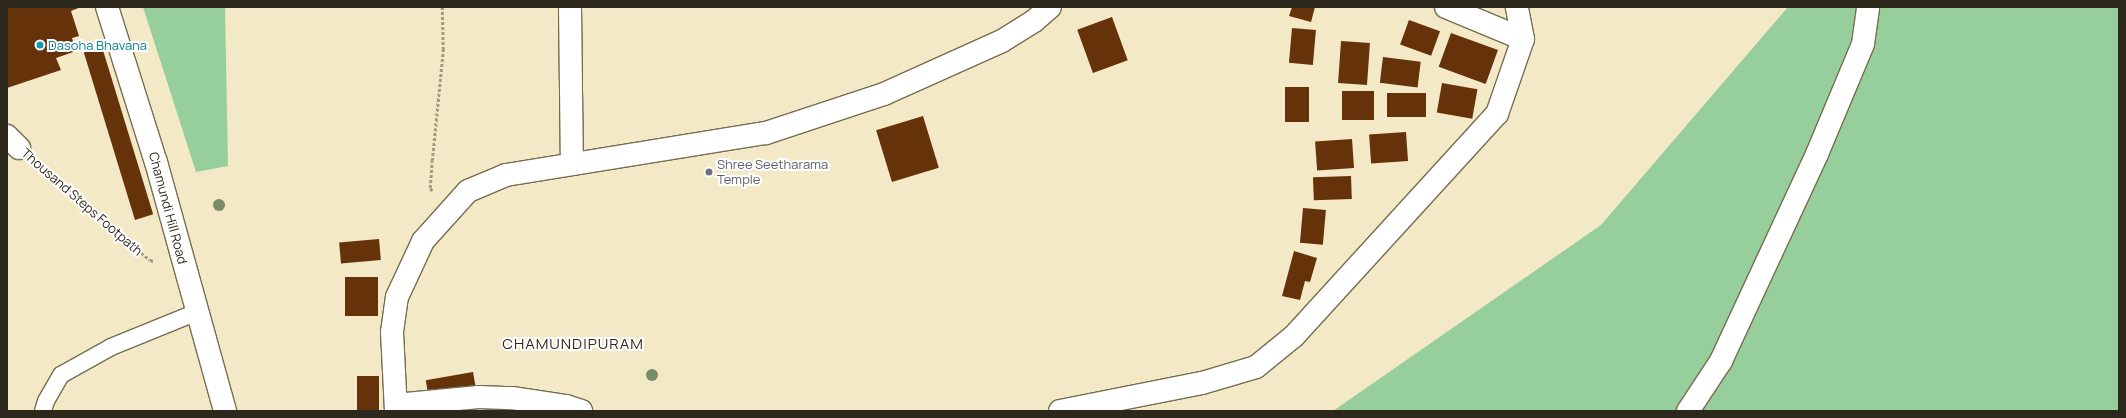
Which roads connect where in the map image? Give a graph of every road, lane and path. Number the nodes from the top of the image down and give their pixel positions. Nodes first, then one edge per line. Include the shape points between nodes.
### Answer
1 (107, 7) edge
2 (442, 7) edge
3 (570, 7) edge
4 (1050, 7) edge
5 (1446, 7) edge
6 (1518, 7) edge
7 (1868, 7) edge
8 (1523, 39) junction
9 (13, 142) edge
10 (572, 164) junction
11 (447, 213) junction
12 (184, 267) junction
13 (197, 312) junction
14 (396, 408) edge
15 (43, 411) edge
16 (225, 411) edge
17 (581, 411) edge
18 (1060, 411) edge
19 (1688, 411) edge

1 - 12 street, Chamundi Hill Road via 156,162
2 - 11 path via 443,50 430,188
3 - 10 street
4 - 10 street via 1002,41 884,94 766,133
5 - 8 street
6 - 8 street
7 - 19 street via 1863,44 1816,154 1721,361
8 - 18 street via 1497,114 1294,336 1256,367 1202,383
9 - 12 path, Thousand Steps Footpath via 150,260
10 - 11 street via 506,175 468,191
11 - 14 street via 423,241 397,297 392,332
12 - 13 street, Chamundi Hill Road
13 - 15 lane via 111,347 61,375
13 - 16 street, Chamundi Hill Road
14 - 17 street via 479,397 512,398 566,406

